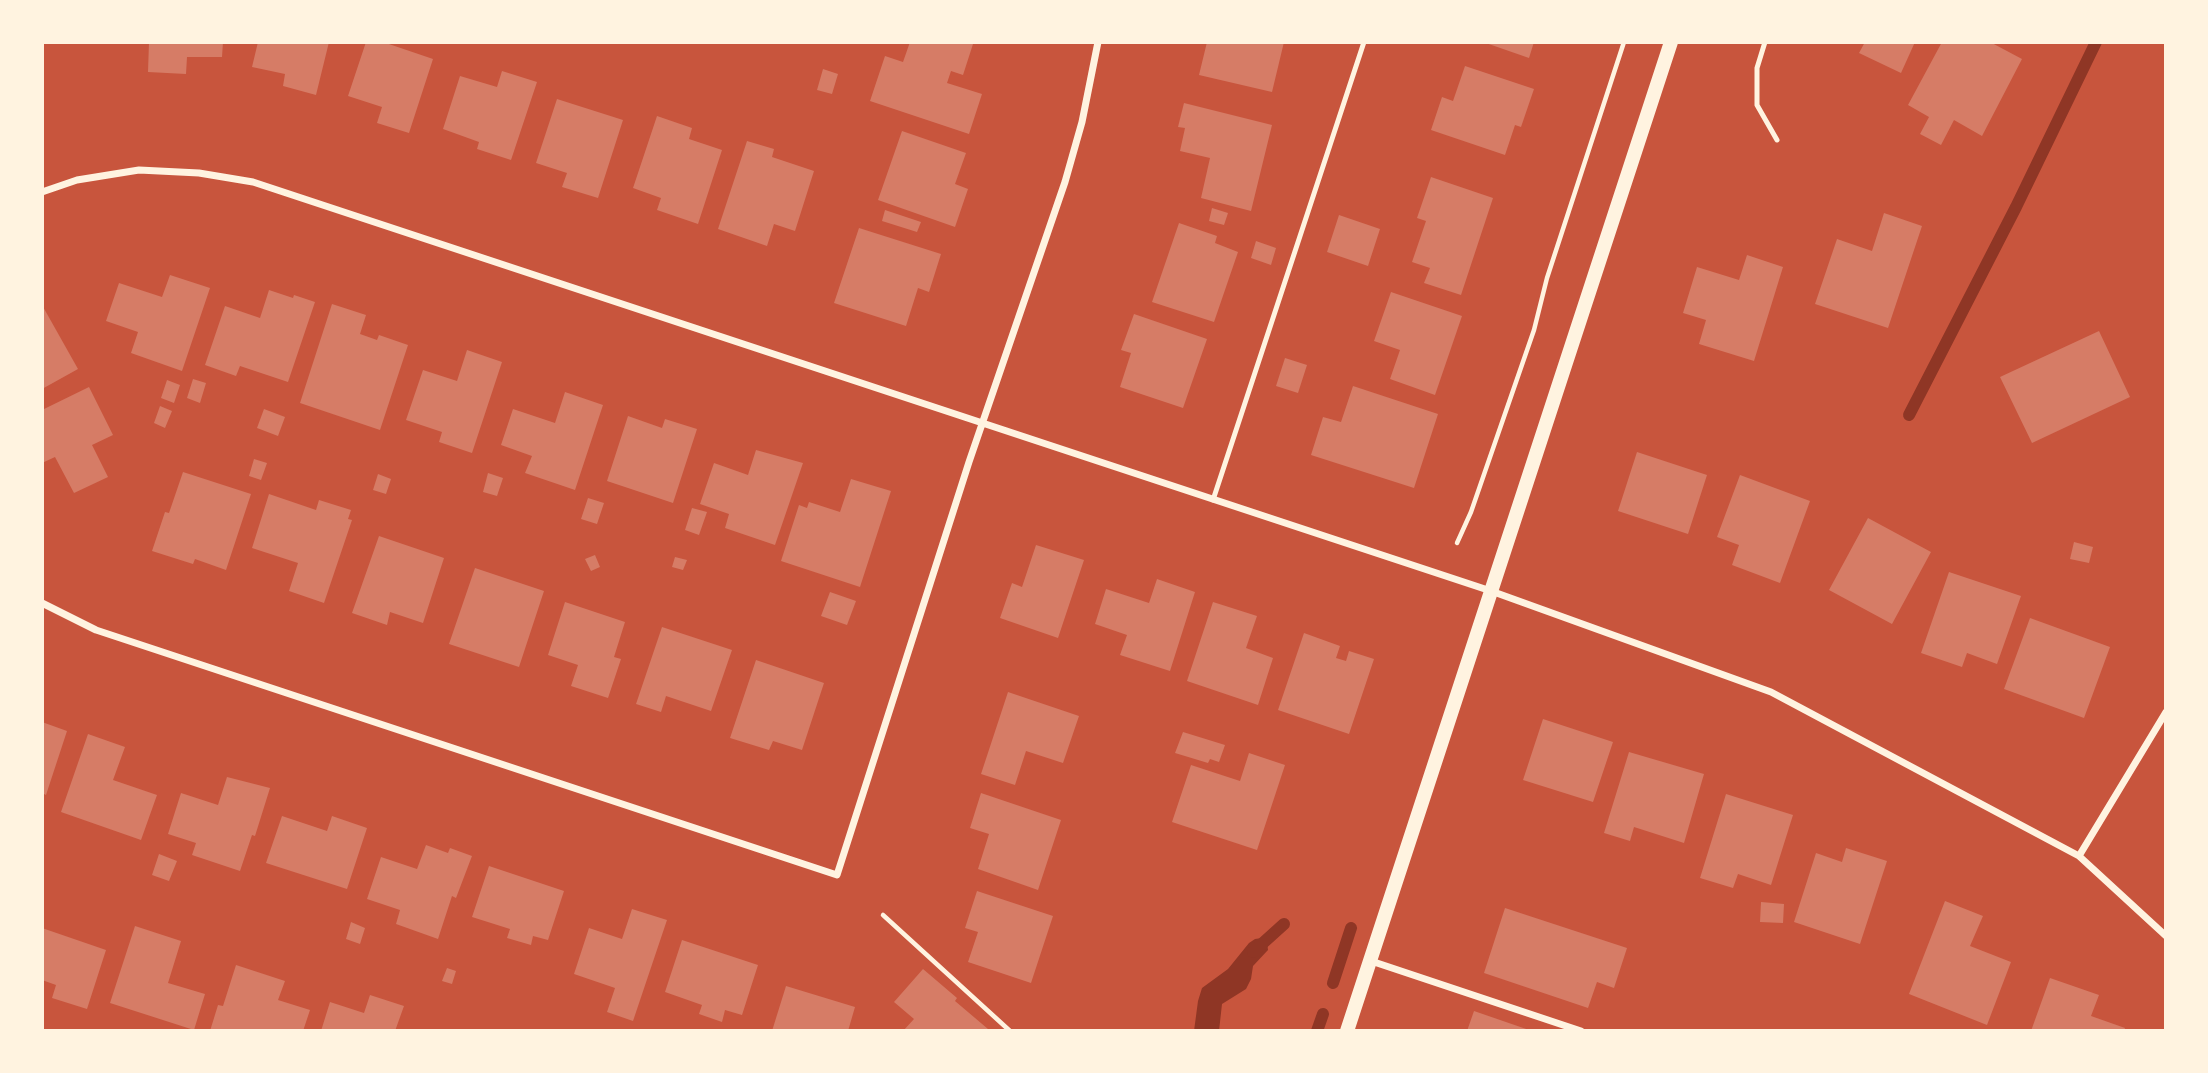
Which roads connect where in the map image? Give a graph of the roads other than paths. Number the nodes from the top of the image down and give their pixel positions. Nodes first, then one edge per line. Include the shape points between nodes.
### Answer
1 (1098, 42) edge
2 (1364, 42) edge
3 (1671, 42) edge
4 (1765, 42) edge
5 (1777, 140) dead end
6 (42, 192) edge
7 (983, 424) junction
8 (1213, 499) junction
9 (1491, 591) junction
10 (42, 603) edge
11 (2166, 712) edge
12 (2079, 856) junction
13 (2166, 936) edge
14 (1370, 961) junction
15 (1347, 1031) edge
16 (1581, 1031) edge

1 - 7 street via 1065,183
2 - 8 lane
3 - 9 main road
4 - 5 lane via 1757,68 1757,105
6 - 7 street via 77,180 139,170 253,182
7 - 8 street
7 - 10 street via 837,875 96,630
8 - 9 street
9 - 12 street via 1771,692
9 - 14 main road
11 - 12 street
12 - 13 street
14 - 15 main road
14 - 16 street

